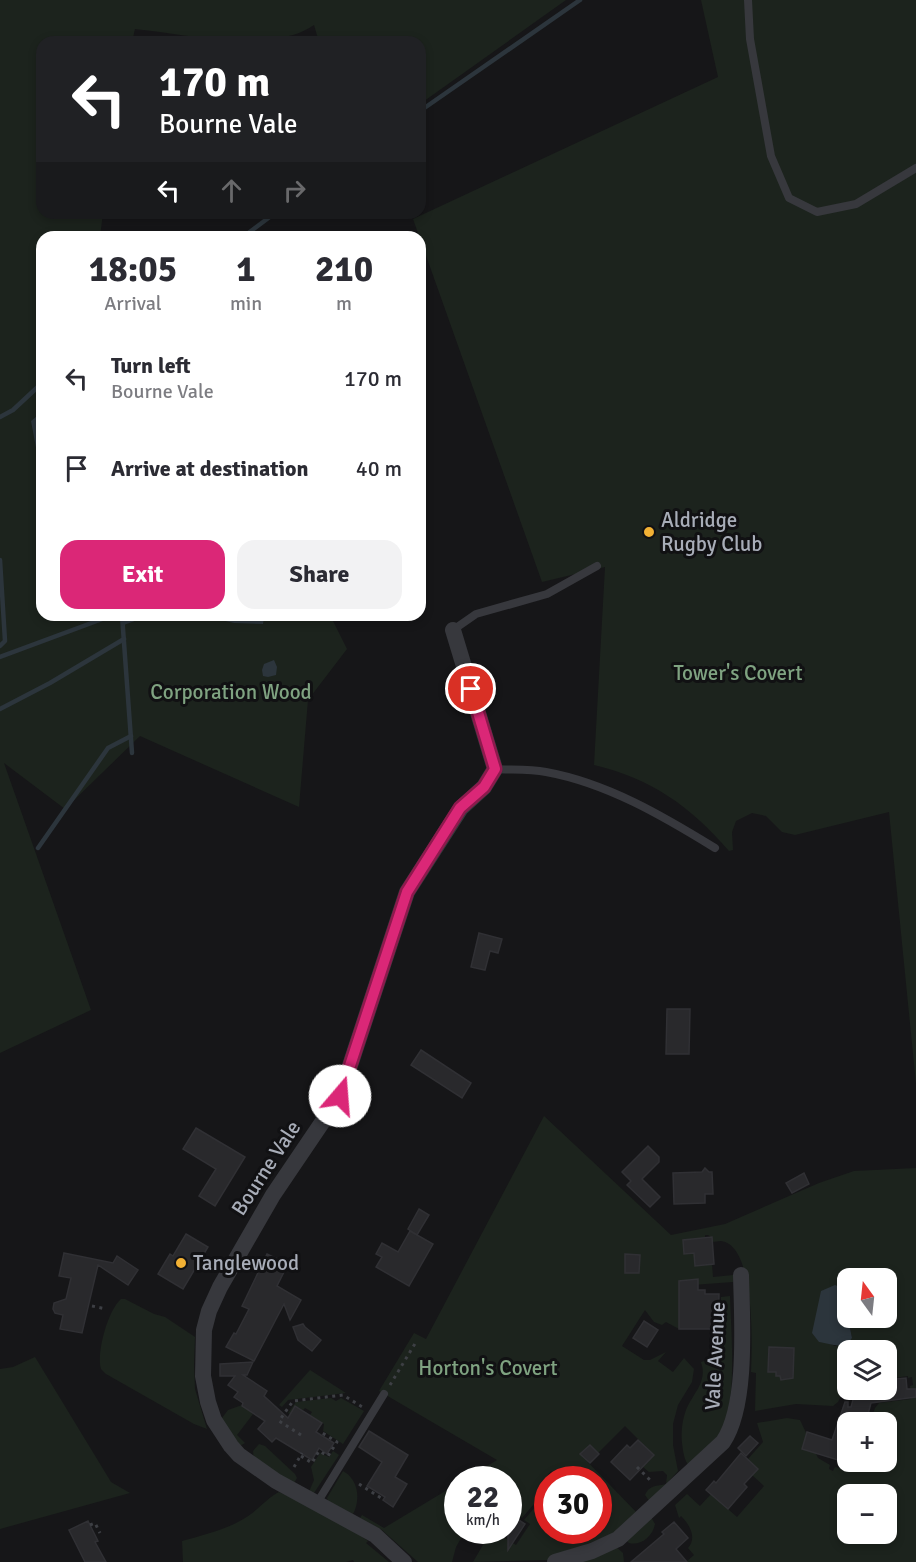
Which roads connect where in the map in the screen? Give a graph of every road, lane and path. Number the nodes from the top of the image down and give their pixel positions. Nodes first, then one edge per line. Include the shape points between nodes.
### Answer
1 (748, 0) edge
2 (916, 168) edge
3 (597, 566) dead end
4 (453, 630) joint
5 (495, 769) junction
6 (715, 848) dead end
7 (741, 1275) dead end
8 (92, 1306) dead end
9 (106, 1309) dead end
10 (416, 1342) dead end
11 (384, 1394) joint
12 (366, 1409) dead end
13 (319, 1431) dead end
14 (301, 1434) dead end
15 (294, 1467) dead end
16 (637, 1467) dead end
17 (650, 1480) dead end
18 (360, 1484) dead end
19 (383, 1496) dead end
20 (317, 1503) junction
21 (90, 1526) dead end
22 (100, 1533) dead end
23 (404, 1562) edge
24 (555, 1562) edge

1 - 2 lane via 750,39 771,156 789,198 816,212 856,204
3 - 4 lane via 547,594 476,614
4 - 5 street
5 - 6 lane via 545,772 584,782 663,817
5 - 20 street, Bourne Vale via 484,787 460,808 407,892 340,1096 267,1205 220,1287 204,1330 205,1388 224,1438 239,1455 276,1481
7 - 24 street, Vale Avenue via 740,1379 729,1434 618,1539
8 - 9 path
10 - 11 path
11 - 20 lane
12 - 14 path via 343,1395 293,1401 279,1421
13 - 15 path via 337,1442 328,1456 319,1450 312,1462 301,1455
16 - 17 path
18 - 19 path
20 - 23 street, Bourne Vale via 375,1535
21 - 22 path via 95,1523

